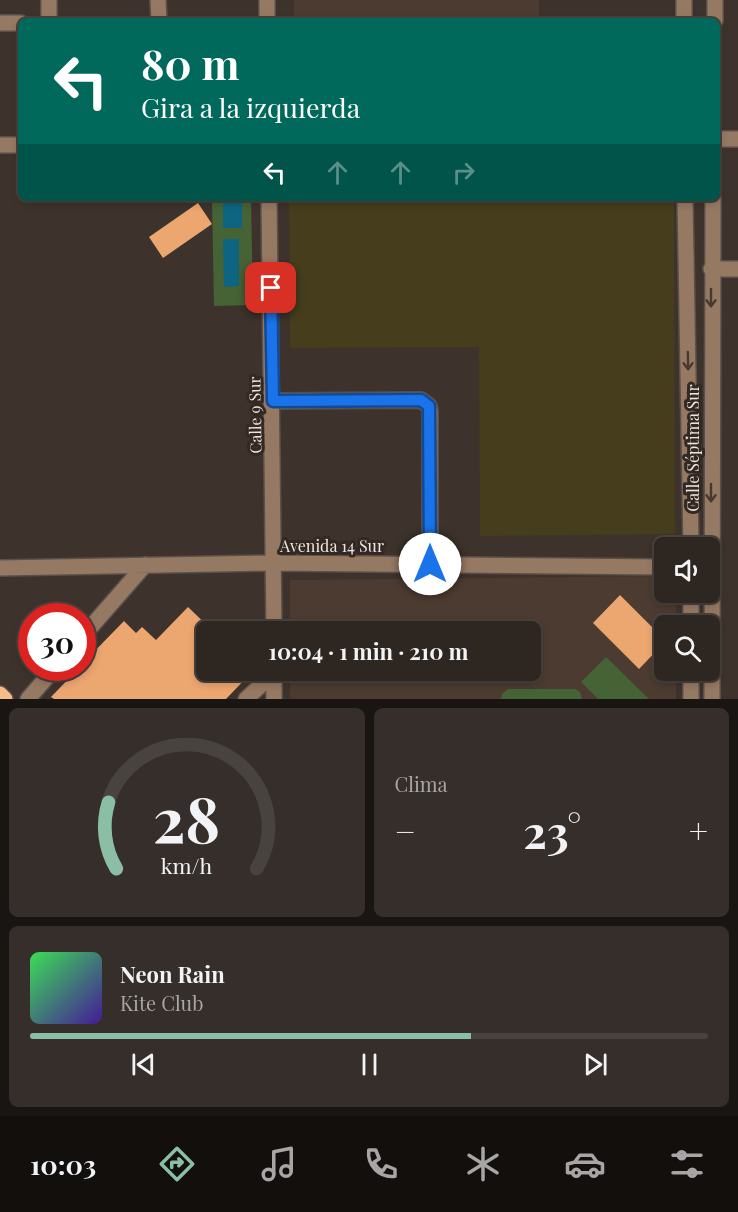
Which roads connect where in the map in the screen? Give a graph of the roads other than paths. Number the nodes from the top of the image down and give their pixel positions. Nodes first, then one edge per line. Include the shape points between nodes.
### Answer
1 (49, 0) edge
2 (158, 0) edge
3 (267, 0) edge
4 (684, 0) edge
5 (715, 0) edge
6 (49, 18) edge
7 (159, 18) edge
8 (267, 18) edge
9 (684, 18) edge
10 (715, 18) edge
11 (18, 23) edge
12 (0, 24) edge
13 (738, 139) edge
14 (720, 140) edge
15 (0, 145) edge
16 (18, 145) edge
17 (269, 201) edge
18 (685, 201) edge
19 (713, 201) edge
20 (711, 269) junction
21 (738, 269) edge
22 (273, 401) junction
23 (691, 537) edge
24 (274, 563) junction
25 (430, 564) junction
26 (145, 565) junction
27 (654, 567) edge
28 (0, 568) edge
29 (96, 621) edge
30 (274, 621) edge
31 (44, 681) edge
32 (265, 681) edge
33 (274, 681) edge
34 (691, 681) edge
35 (0, 694) edge
36 (5, 699) edge
37 (28, 699) edge
38 (246, 699) edge
39 (274, 699) edge
40 (691, 699) edge
41 (712, 699) edge

1 - 6 street
2 - 7 street
3 - 8 street
4 - 9 street
5 - 10 street
11 - 12 street
13 - 14 street
15 - 16 street
17 - 22 street, Calle 9 Sur
18 -> 23 street, Calle Séptima Sur
19 - 20 street, Calle Séptima Sur
20 - 21 street
20 -> 41 street, Calle Séptima Sur
22 - 24 street, Calle 9 Sur
22 - 25 street via 426,402 430,411
24 - 25 street, Avenida 14 Sur
24 - 26 street, Avenida 14 Sur
24 - 30 street, Calle 9 Sur
25 - 27 street, Avenida 14 Sur
26 - 28 street, Avenida 14 Sur
26 - 29 street
31 - 37 street
32 - 38 street
33 - 39 street
34 - 40 street
35 - 36 main road

